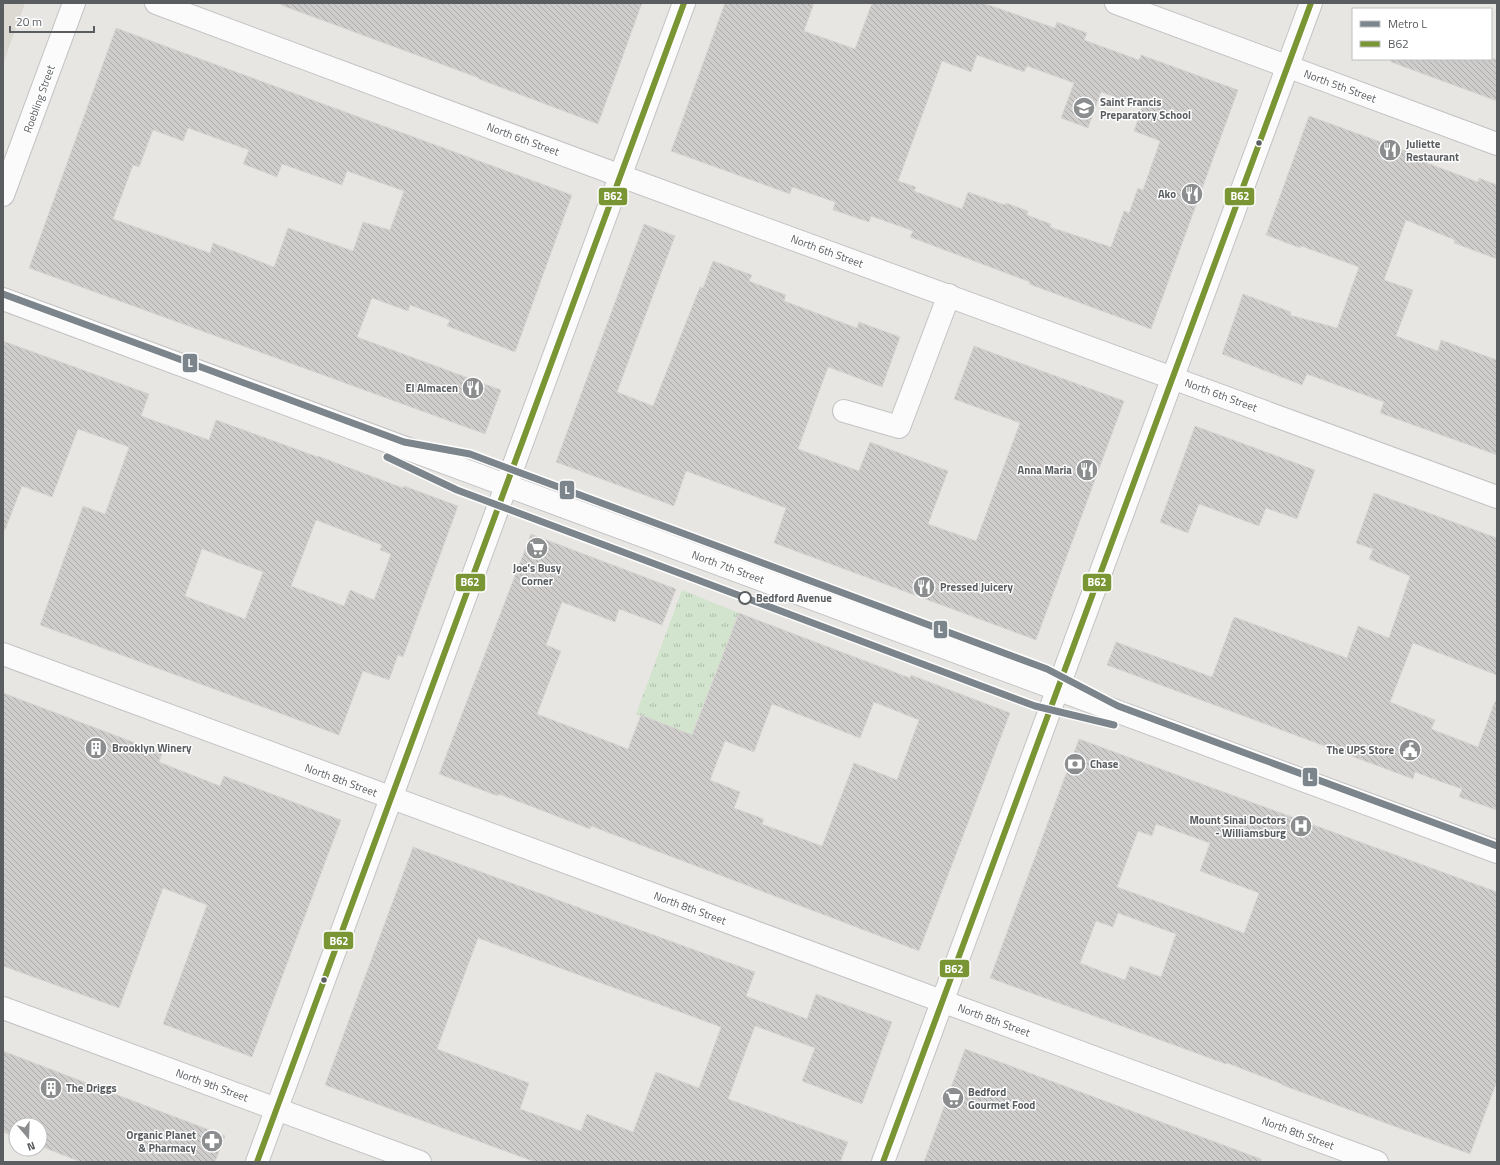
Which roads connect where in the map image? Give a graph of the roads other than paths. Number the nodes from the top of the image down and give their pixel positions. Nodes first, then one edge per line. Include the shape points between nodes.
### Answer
1 (74, 3) edge
2 (156, 3) edge
3 (684, 3) edge
4 (1116, 3) edge
5 (1311, 3) edge
6 (1288, 66) junction
7 (1497, 144) edge
8 (621, 175) junction
9 (3, 195) edge
10 (949, 296) junction
11 (3, 299) edge
12 (1172, 377) junction
13 (844, 411) dead end
14 (506, 485) junction
15 (1497, 497) edge
16 (3, 654) edge
17 (1058, 690) junction
18 (391, 798) junction
19 (1497, 852) edge
20 (943, 1001) junction
21 (3, 1008) edge
22 (276, 1109) junction
23 (256, 1162) edge
24 (420, 1162) edge
25 (883, 1162) edge
26 (1377, 1162) edge

1 - 9 street, Roebling Street
2 - 8 street, North 6th Street
3 - 8 street
4 - 6 street, North 5th Street
5 - 6 street
6 - 7 street, North 5th Street
6 - 12 street
8 - 10 street, North 6th Street
8 - 14 street
10 - 12 street, North 6th Street
10 - 13 street via 899,427
11 - 14 street, North 7th Street
12 - 15 street, North 6th Street
12 - 17 street
14 - 17 street, North 7th Street
14 - 18 street
16 - 18 street, North 8th Street
17 - 19 street, North 7th Street
17 - 20 street
18 - 20 street, North 8th Street
18 - 22 street
20 - 25 street
20 - 26 street, North 8th Street
21 - 22 street, North 9th Street
22 - 23 street
22 - 24 street, North 9th Street

